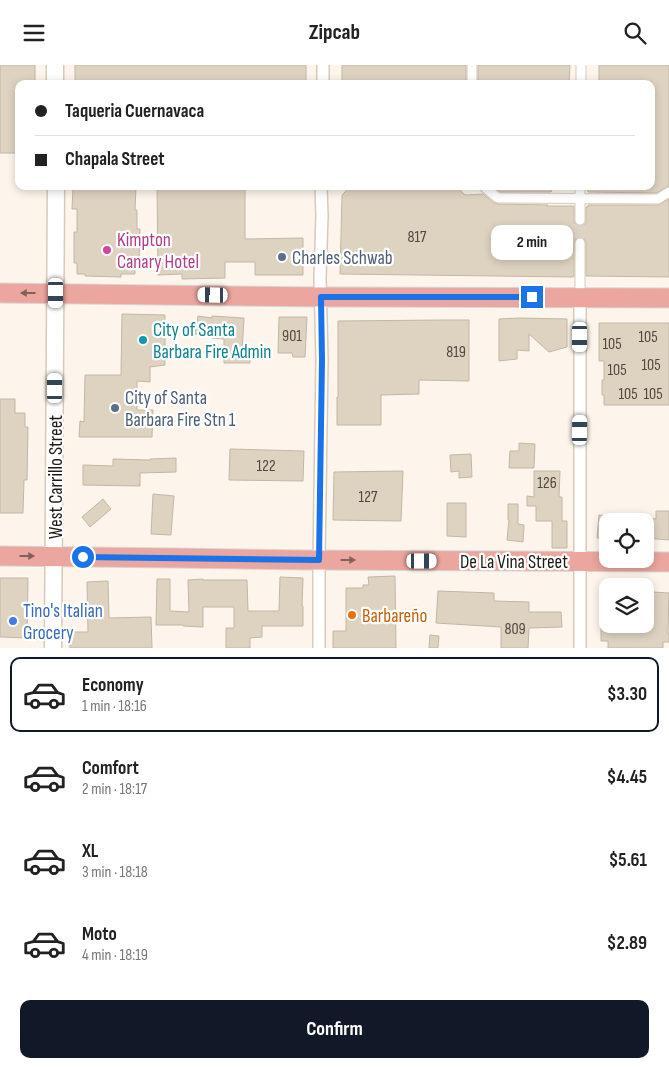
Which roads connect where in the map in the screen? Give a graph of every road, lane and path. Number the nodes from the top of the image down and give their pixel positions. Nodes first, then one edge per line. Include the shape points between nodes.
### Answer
1 (55, 65) edge
2 (323, 65) edge
3 (472, 65) edge
4 (581, 65) edge
5 (55, 80) edge
6 (323, 80) edge
7 (472, 80) edge
8 (581, 80) edge
9 (56, 190) edge
10 (321, 190) edge
11 (488, 190) edge
12 (580, 190) edge
13 (669, 192) edge
14 (580, 199) junction
15 (580, 221) tunnel mouth
16 (580, 243) tunnel mouth
17 (0, 293) edge
18 (56, 293) junction
19 (321, 297) junction
20 (580, 297) junction
21 (669, 298) edge
22 (0, 556) edge
23 (54, 557) junction
24 (319, 560) junction
25 (580, 561) junction
26 (669, 562) edge
27 (53, 648) edge
28 (319, 648) edge
29 (580, 648) edge

1 - 5 main road
2 - 6 street
3 - 7 street
4 - 8 street
9 - 18 main road, West Carrillo Street
10 - 19 street
11 - 14 street via 498,198
12 - 14 street
13 - 14 street via 658,199
14 - 15 street
16 - 20 street
18 -> 17 main road
18 - 19 main road
18 - 23 main road, West Carrillo Street
19 - 20 main road
19 - 24 street
20 - 21 main road
20 - 25 street
22 -> 23 main road, De La Vina Street
23 - 24 main road, De La Vina Street
23 - 27 main road, West Carrillo Street
24 -> 25 main road, De La Vina Street
24 - 28 street
25 - 26 main road, De La Vina Street
25 - 29 street

